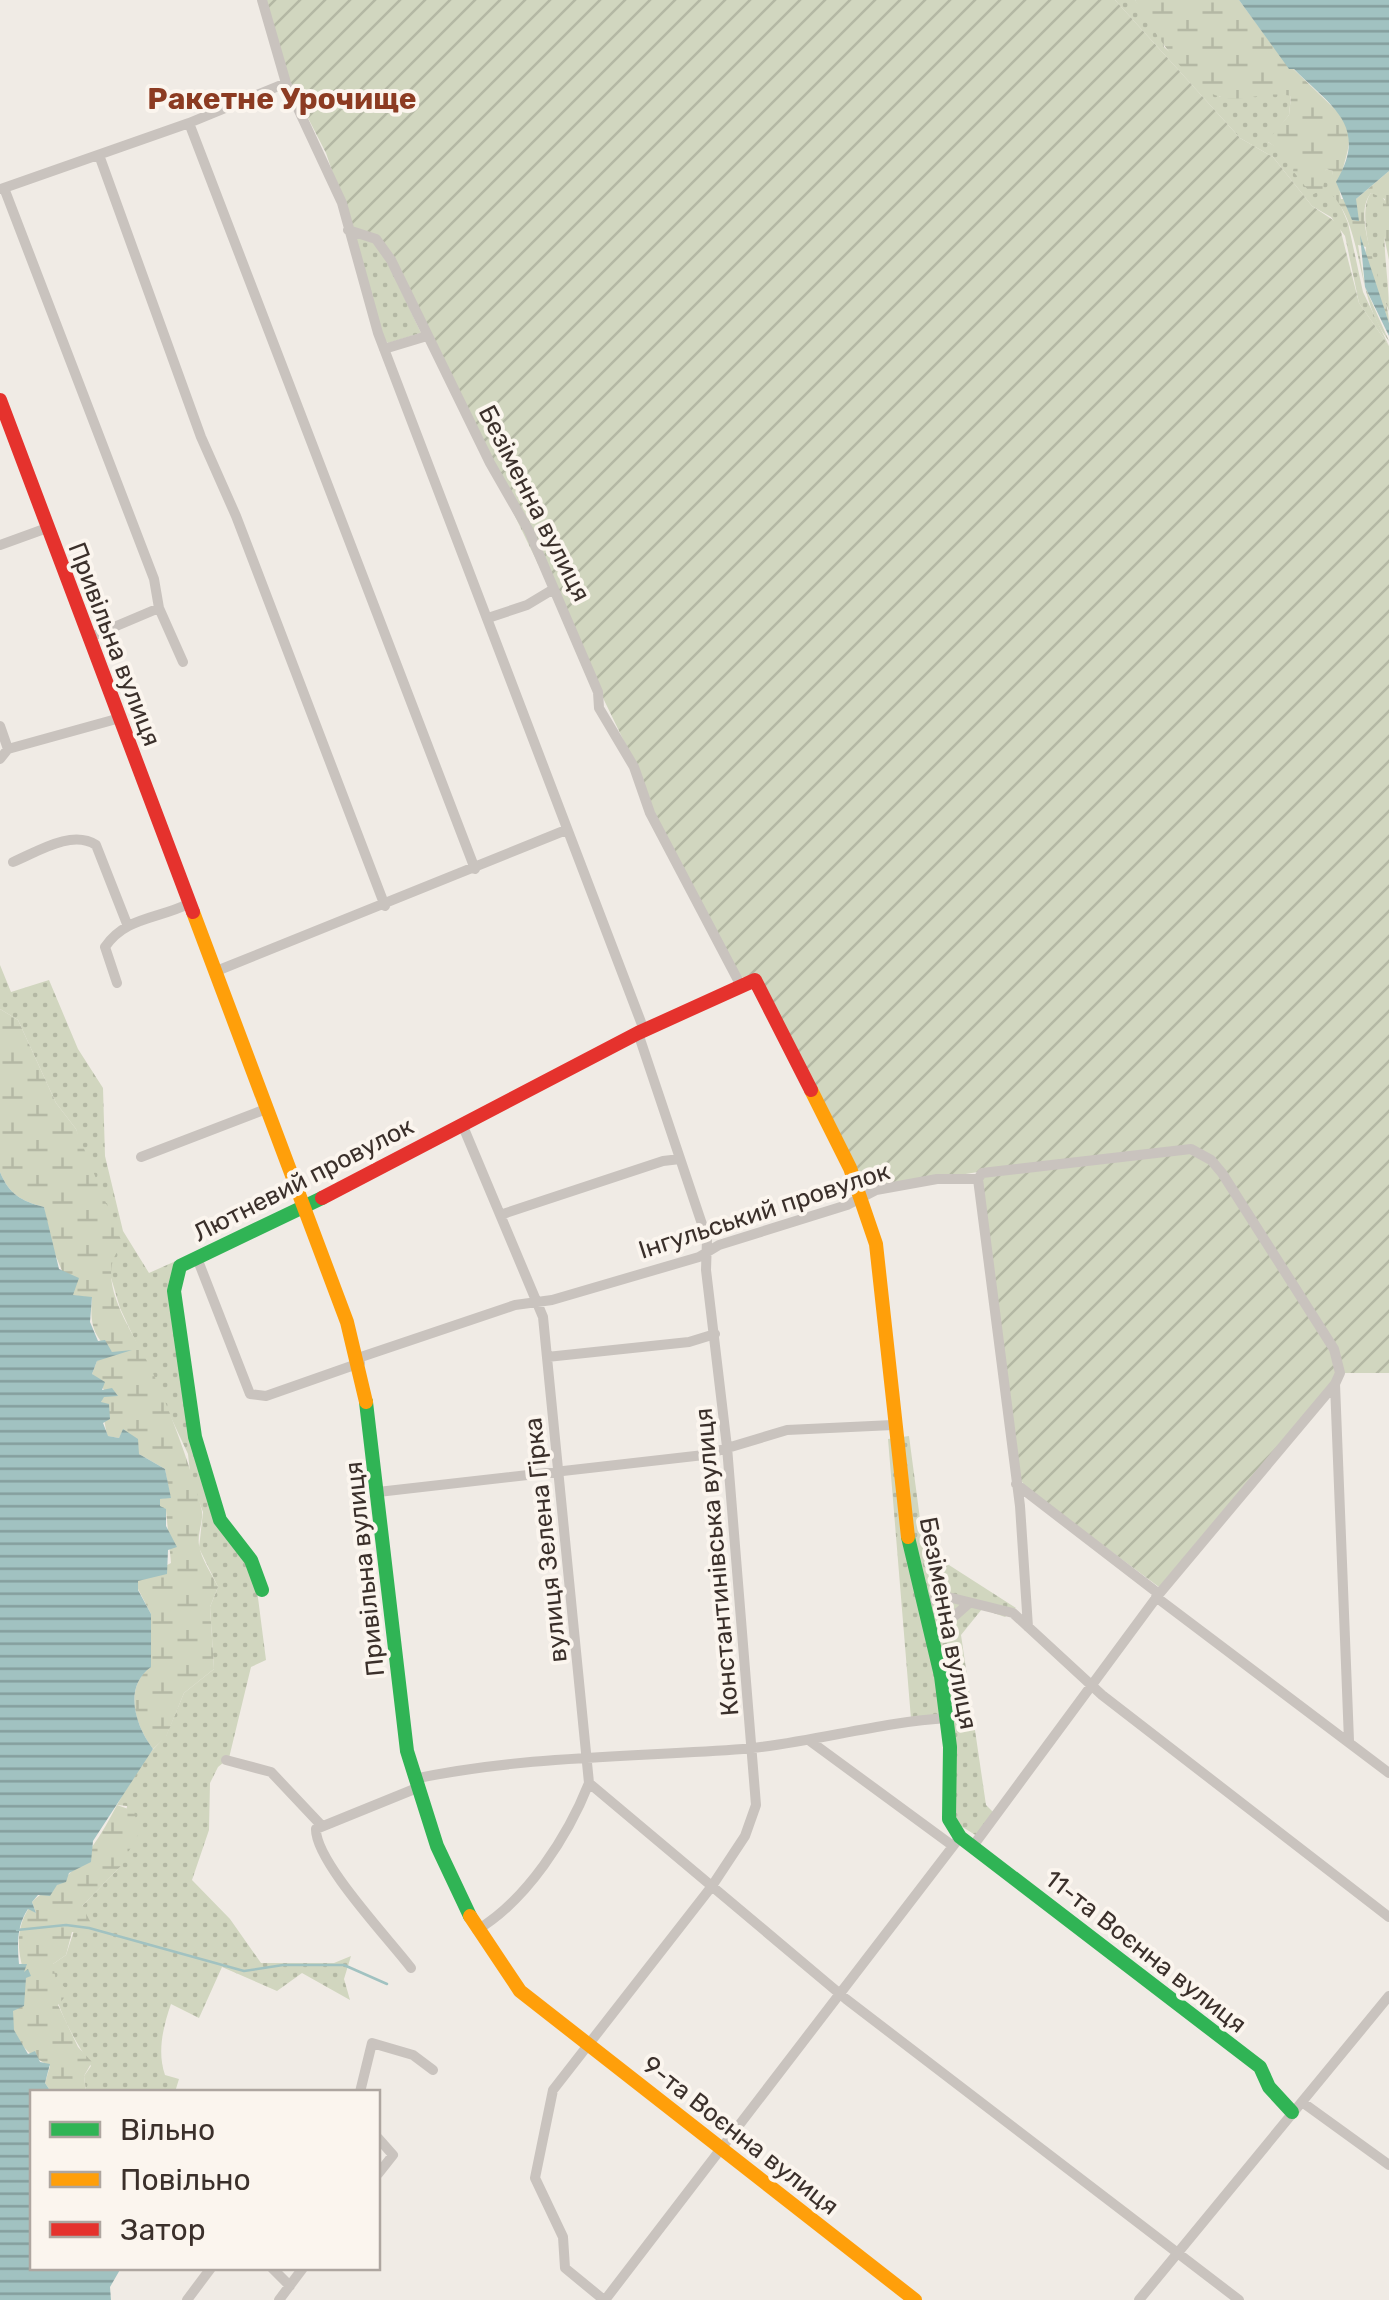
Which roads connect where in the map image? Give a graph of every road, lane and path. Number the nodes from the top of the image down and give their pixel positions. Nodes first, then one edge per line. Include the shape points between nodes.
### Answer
1 (262, 0) edge
2 (286, 82) junction
3 (190, 123) junction
4 (99, 155) junction
5 (2, 189) edge
6 (348, 230) junction
7 (427, 336) junction
8 (384, 349) junction
9 (0, 400) edge
10 (47, 528) junction
11 (0, 545) edge
12 (552, 590) junction
13 (160, 608) junction
14 (488, 618) junction
15 (88, 638) junction
16 (183, 662) dead end
17 (120, 718) junction
18 (0, 726) edge
19 (8, 750) junction
20 (0, 759) edge
21 (566, 830) junction
22 (13, 862) dead end
23 (475, 869) junction
24 (188, 904) junction
25 (385, 906) junction
26 (127, 924) junction
27 (214, 972) junction
28 (747, 982) junction
29 (117, 983) dead end
30 (641, 1031) junction
31 (266, 1108) junction
32 (462, 1124) junction
33 (141, 1157) dead end
34 (680, 1159) junction
35 (978, 1179) junction
36 (859, 1199) junction
37 (305, 1206) junction
38 (503, 1214) junction
39 (708, 1250) junction
40 (197, 1258) junction
41 (537, 1302) junction
42 (715, 1334) junction
43 (547, 1357) junction
44 (359, 1361) junction
45 (1335, 1384) junction
46 (893, 1425) junction
47 (727, 1447) junction
48 (557, 1473) junction
49 (1016, 1483) junction
50 (378, 1492) junction
51 (262, 1590) dead end
52 (1157, 1596) junction
53 (926, 1602) junction
54 (968, 1604) junction
55 (1028, 1626) junction
56 (932, 1636) junction
57 (1094, 1685) junction
58 (948, 1718) junction
59 (810, 1741) junction
60 (1349, 1741) junction
61 (754, 1748) junction
62 (588, 1756) junction
63 (226, 1760) dead end
64 (1389, 1773) edge
65 (588, 1783) junction
66 (415, 1784) junction
67 (321, 1826) junction
68 (956, 1841) junction
69 (973, 1846) junction
70 (712, 1886) junction
71 (1389, 1917) edge
72 (477, 1930) junction
73 (410, 1968) dead end
74 (839, 1992) junction
75 (1389, 1996) edge
76 (538, 2006) joint
77 (588, 2044) junction
78 (433, 2070) dead end
79 (360, 2090) edge
80 (1297, 2107) junction
81 (380, 2140) edge
82 (720, 2148) junction
83 (1389, 2165) edge
84 (380, 2171) edge
85 (1175, 2253) junction
86 (210, 2270) edge
87 (273, 2270) edge
88 (302, 2270) edge
89 (287, 2295) edge
90 (187, 2300) edge
91 (605, 2300) edge
92 (915, 2300) edge
93 (1140, 2300) edge
94 (1239, 2300) edge

1 - 2 street
2 - 3 street
2 - 6 street via 323,154
3 - 4 street
3 - 23 street
4 - 5 street
4 - 25 street via 201,437
5 - 13 street
6 - 7 street, Безіменна вулиця via 368,234 383,247
6 - 8 street, Константинівська вулиця
7 - 8 street
7 - 12 street, Безіменна вулиця via 529,530
8 - 14 street, Константинівська вулиця
9 - 10 street, Привільна вулиця
10 - 11 street
10 - 15 street, Привільна вулиця
12 - 14 street
12 - 28 street, Безіменна вулиця via 650,813
13 - 15 street
13 - 16 street
14 - 21 street, Константинівська вулиця
15 - 17 street, Привільна вулиця
17 - 19 street
17 - 24 street, Привільна вулиця
18 - 19 street
19 - 20 street
21 - 23 street
21 - 30 street, Константинівська вулиця
22 - 26 street via 74,838 88,839
23 - 25 street
24 - 26 street
24 - 27 street, Привільна вулиця
25 - 27 street
26 - 29 street via 105,948
27 - 31 street, Привільна вулиця
28 - 30 street, Лютневий провулок
28 - 36 street, Безіменна вулиця via 850,1168
30 - 32 street, Лютневий провулок
30 - 34 street, Константинівська вулиця
31 - 33 street
31 - 37 street, Привільна вулиця
32 - 37 street, Лютневий провулок
32 - 38 street, вулиця Зелена Гірка
34 - 38 street
34 - 39 street, Константинівська вулиця
35 - 36 street, Інгульський провулок via 876,1190
35 - 45 street, Інгульський провулок via 982,1173 1190,1149 1222,1173 1328,1335 1340,1373
35 - 49 street
36 - 39 street, Інгульський провулок
36 - 46 street, Безіменна вулиця via 876,1244
37 - 40 street, Лютневий провулок
37 - 44 street, Привільна вулиця
38 - 41 street, вулиця Зелена Гірка
39 - 41 street, Інгульський провулок
39 - 42 street, Константинівська вулиця
40 - 44 street, Інгульський провулок via 250,1394 266,1396
40 - 51 street, Лютневий провулок via 180,1266 174,1290 188,1412 220,1520 251,1560
41 - 43 street, вулиця Зелена Гірка
41 - 44 street, Інгульський провулок
42 - 43 street
42 - 47 street, Константинівська вулиця
43 - 48 street, вулиця Зелена Гірка
44 - 50 street, Привільна вулиця
45 - 52 street
45 - 60 street
46 - 47 street via 788,1430
46 - 53 street, Безіменна вулиця via 905,1525
47 - 48 street
47 - 61 street, Константинівська вулиця
48 - 50 street
48 - 62 street, вулиця Зелена Гірка
49 - 52 street
49 - 55 street
50 - 66 street, Привільна вулиця
52 - 57 street
52 - 60 street
53 - 54 street via 944,1596
53 - 56 street, Безіменна вулиця
54 - 55 street via 1014,1613
54 - 56 street
55 - 57 street
56 - 58 street, Безіменна вулиця
57 - 69 street
57 - 71 street
58 - 59 street via 854,1728
58 - 68 street, Безіменна вулиця via 949,1818
59 - 61 street
59 - 68 street, 11-та Воєнна вулиця
60 - 64 street
61 - 62 street
61 - 70 street, Константинівська вулиця via 754,1820
62 - 65 street, вулиця Зелена Гірка
62 - 66 street
63 - 67 street via 271,1772
65 - 70 street
65 - 72 street, вулиця Зелена Гірка via 553,1850 495,1919
66 - 67 street
66 - 72 street, Привільна вулиця
67 - 73 street via 316,1838 334,1872
68 - 69 street, 11-та Воєнна вулиця
68 - 74 street
69 - 80 street, 11-та Воєнна вулиця via 1260,2066 1269,2087
70 - 74 street
70 - 77 street, Константинівська вулиця
72 - 76 street, Привільна вулиця via 500,1968
74 - 82 street
74 - 85 street
75 - 80 street
76 - 77 street, 9-та Воєнна вулиця
77 - 82 street, 9-та Воєнна вулиця
77 - 91 street, Константинівська вулиця via 553,2090 535,2178 562,2237 564,2268
78 - 79 street via 413,2054 372,2044
80 - 83 street, 11-та Воєнна вулиця
80 - 85 street
81 - 84 street via 392,2155
82 - 91 street
82 - 92 street, 9-та Воєнна вулиця
85 - 93 street
85 - 94 street
86 - 90 street
87 - 89 street
88 - 89 street

